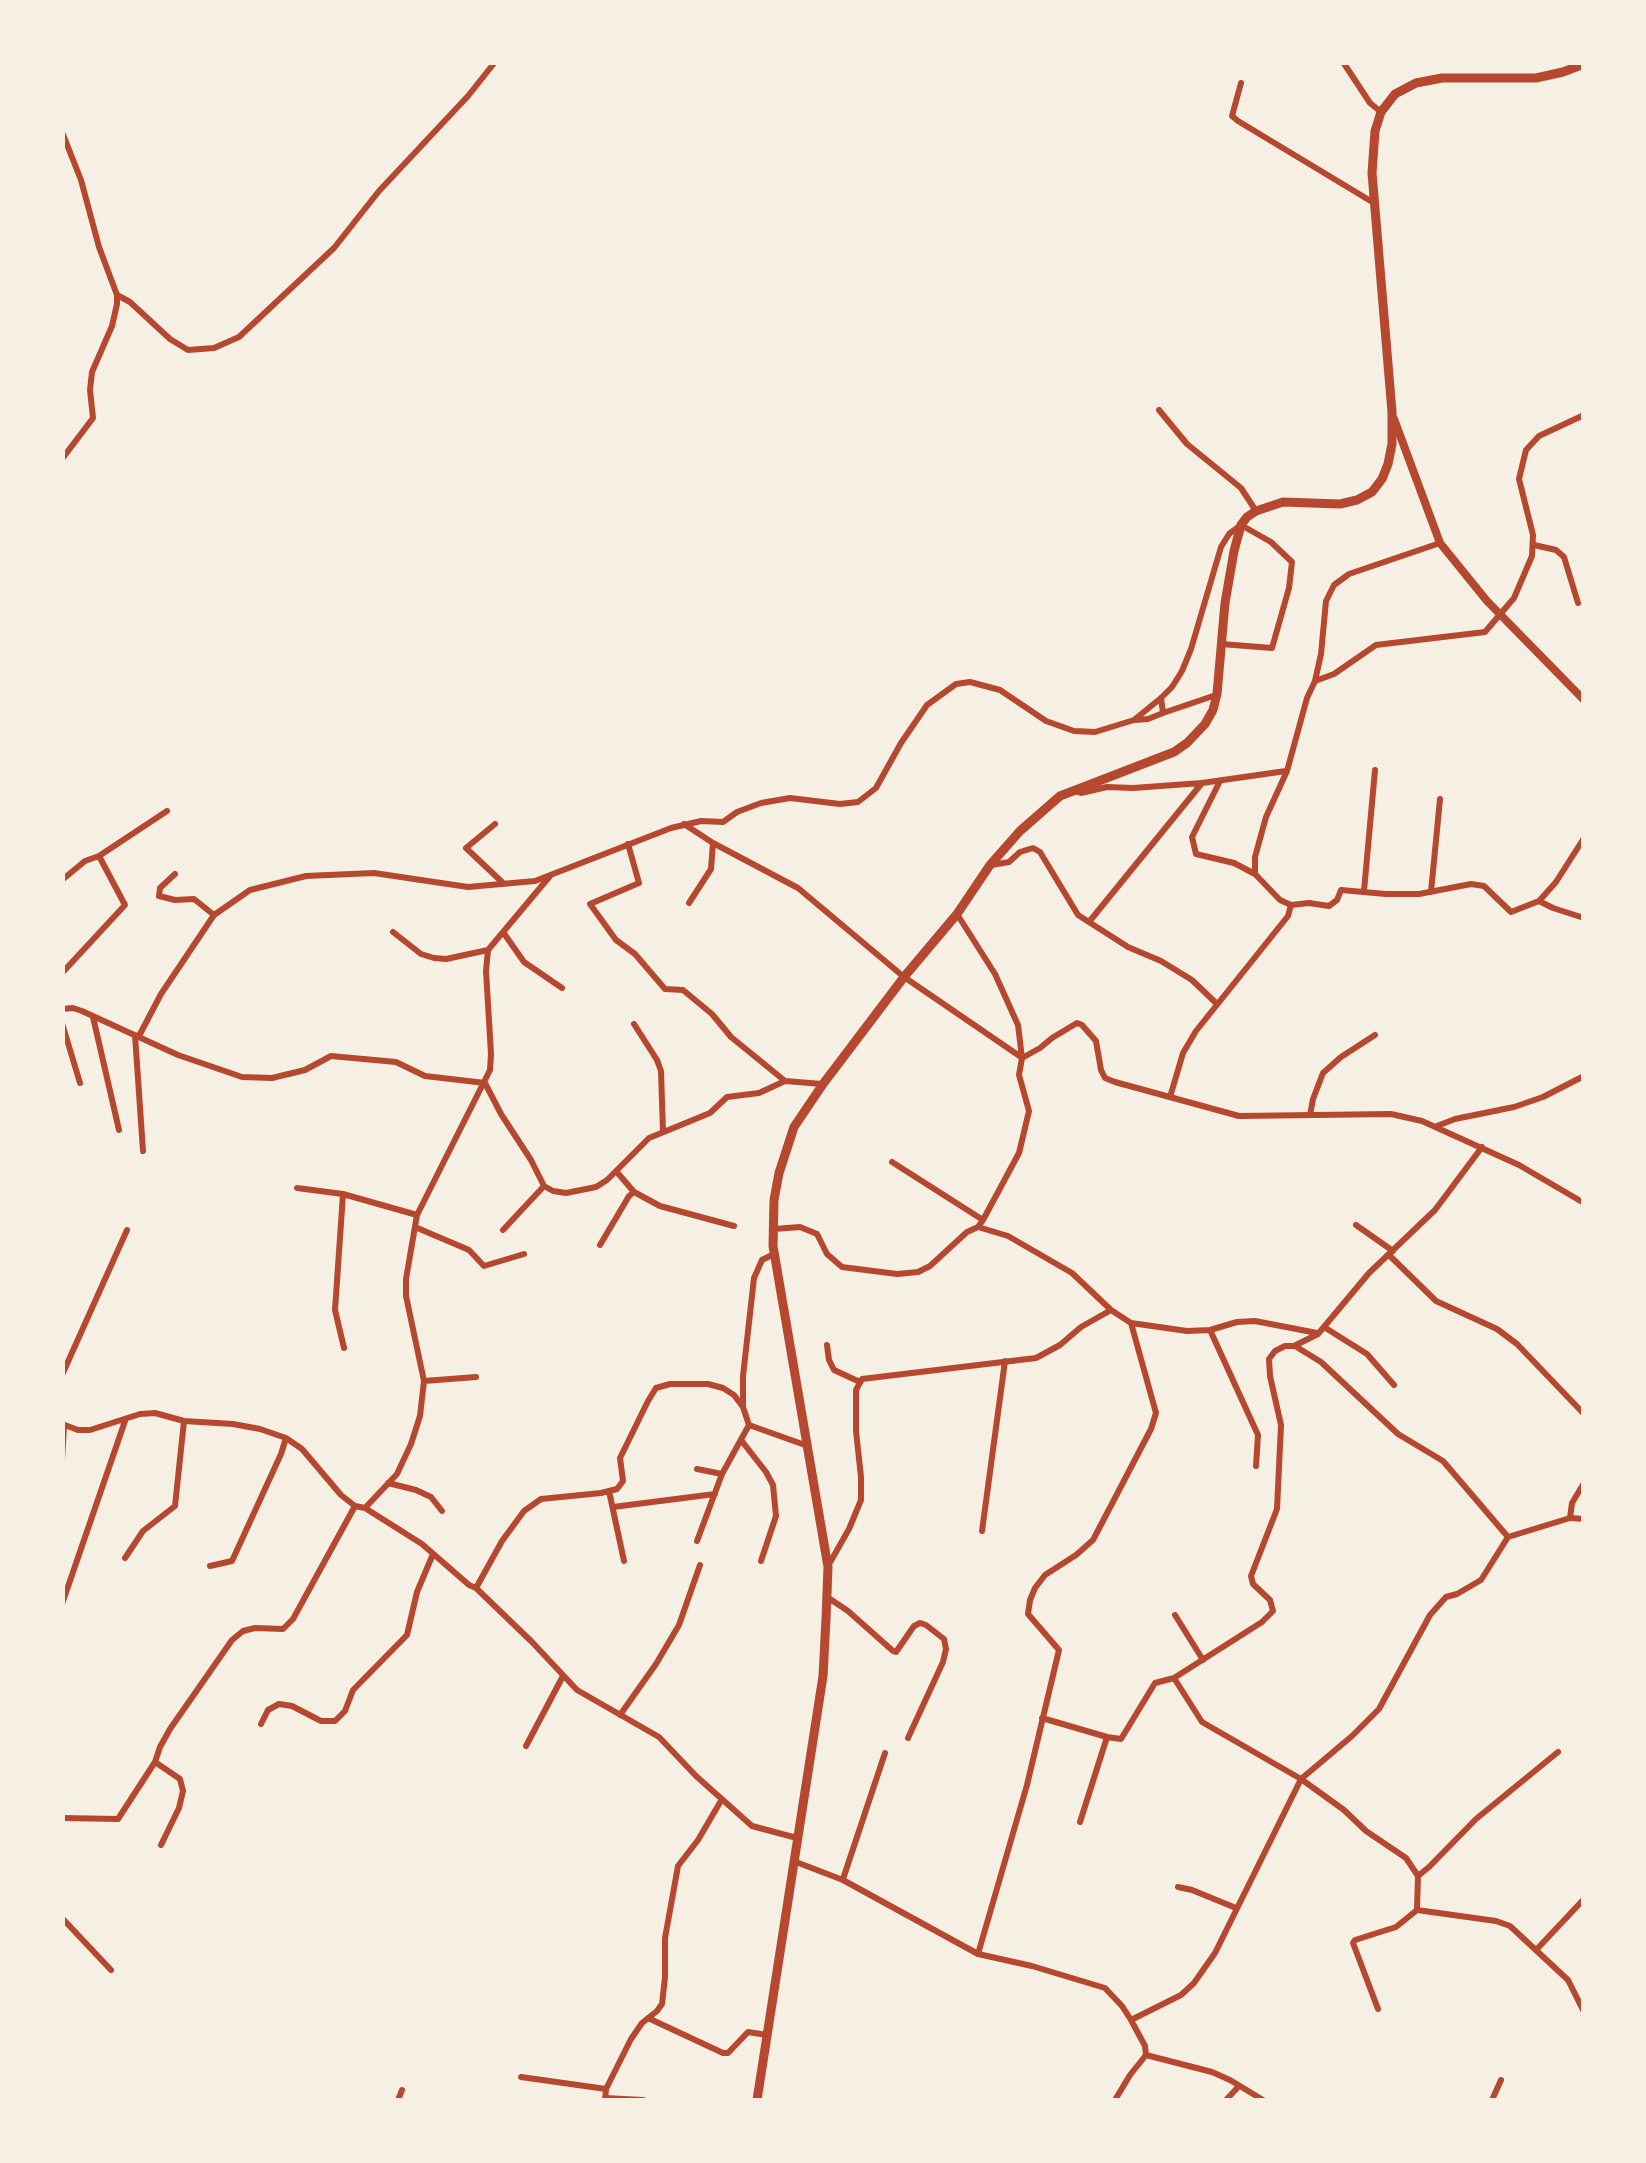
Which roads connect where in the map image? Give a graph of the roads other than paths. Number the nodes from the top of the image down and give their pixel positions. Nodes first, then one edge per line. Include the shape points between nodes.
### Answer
1 (495, 62) edge
2 (1344, 62) edge
3 (1584, 64) edge
4 (1241, 83) dead end
5 (1381, 112) junction
6 (62, 132) edge
7 (1374, 203) junction
8 (117, 295) junction
9 (1159, 410) dead end
10 (1392, 412) junction
11 (1584, 415) edge
12 (62, 459) edge
13 (1256, 511) junction
14 (1242, 525) junction
15 (1440, 543) junction
16 (1534, 544) junction
17 (1578, 603) dead end
18 (1502, 615) junction
19 (1222, 644) junction
20 (1316, 681) junction
21 (1217, 694) junction
22 (1161, 698) junction
23 (1584, 700) edge
24 (1163, 713) junction
25 (1134, 720) junction
26 (1375, 770) dead end
27 (1287, 771) junction
28 (1220, 781) junction
29 (1202, 784) junction
30 (1072, 790) junction
31 (1440, 799) dead end
32 (166, 810) dead end
33 (495, 824) dead end
34 (684, 824) junction
35 (1584, 838) edge
36 (713, 843) junction
37 (628, 844) junction
38 (99, 856) junction
39 (990, 865) junction
40 (175, 874) dead end
41 (1254, 874) junction
42 (551, 875) junction
43 (62, 880) edge
44 (503, 883) junction
45 (1364, 891) junction
46 (1431, 892) junction
47 (1539, 901) junction
48 (689, 903) dead end
49 (1291, 905) junction
50 (957, 914) junction
51 (214, 915) junction
52 (1584, 918) edge
53 (1089, 922) junction
54 (393, 932) dead end
55 (504, 932) junction
56 (488, 950) junction
57 (62, 973) edge
58 (904, 977) junction
59 (562, 988) dead end
60 (1218, 1004) junction
61 (62, 1010) edge
62 (93, 1017) junction
63 (62, 1023) edge
64 (634, 1024) dead end
65 (1375, 1035) dead end
66 (137, 1036) junction
67 (1022, 1058) junction
68 (1584, 1076) edge
69 (785, 1081) junction
70 (80, 1083) dead end
71 (485, 1083) junction
72 (823, 1084) junction
73 (1170, 1097) junction
74 (1310, 1115) junction
75 (1436, 1127) junction
76 (119, 1130) dead end
77 (663, 1132) junction
78 (1482, 1147) junction
79 (143, 1151) dead end
80 (892, 1162) dead end
81 (616, 1171) junction
82 (544, 1186) junction
83 (297, 1188) dead end
84 (634, 1192) junction
85 (344, 1194) junction
86 (1584, 1203) edge
87 (417, 1215) junction
88 (981, 1224) junction
89 (1356, 1225) dead end
90 (415, 1226) junction
91 (734, 1226) dead end
92 (772, 1229) junction
93 (128, 1230) dead end
94 (503, 1230) dead end
95 (600, 1245) dead end
96 (1391, 1253) junction
97 (524, 1254) dead end
98 (774, 1254) junction
99 (1111, 1310) junction
100 (1130, 1323) junction
101 (1210, 1330) junction
102 (1321, 1330) junction
103 (827, 1345) dead end
104 (1294, 1346) junction
105 (344, 1348) dead end
106 (1006, 1361) junction
107 (62, 1375) edge
108 (476, 1377) dead end
109 (424, 1381) junction
110 (860, 1382) junction
111 (1394, 1385) dead end
112 (743, 1407) junction
113 (1584, 1414) edge
114 (126, 1419) junction
115 (184, 1421) junction
116 (63, 1425) edge
117 (748, 1425) junction
118 (286, 1438) junction
119 (741, 1440) junction
120 (806, 1445) junction
121 (62, 1461) edge
122 (1256, 1466) dead end
123 (697, 1469) dead end
124 (722, 1474) junction
125 (388, 1483) junction
126 (1584, 1483) edge
127 (609, 1491) junction
128 (715, 1494) junction
129 (355, 1506) junction
130 (613, 1507) junction
131 (365, 1508) junction
132 (442, 1512) dead end
133 (1570, 1518) junction
134 (1584, 1518) edge
135 (982, 1530) dead end
136 (1508, 1537) junction
137 (697, 1542) dead end
138 (433, 1554) junction
139 (125, 1558) dead end
140 (760, 1560) dead end
141 (624, 1561) dead end
142 (700, 1565) dead end
143 (210, 1566) dead end
144 (828, 1567) junction
145 (476, 1588) junction
146 (827, 1597) junction
147 (62, 1604) edge
148 (1175, 1615) dead end
149 (1204, 1660) junction
150 (563, 1676) junction
151 (1174, 1678) junction
152 (620, 1715) junction
153 (1042, 1718) junction
154 (261, 1724) dead end
155 (1107, 1737) junction
156 (908, 1738) dead end
157 (526, 1746) dead end
158 (886, 1752) dead end
159 (1558, 1752) dead end
160 (155, 1762) junction
161 (1301, 1778) junction
162 (722, 1799) junction
163 (62, 1818) edge
164 (1080, 1822) dead end
165 (798, 1838) junction
166 (160, 1845) dead end
167 (796, 1862) junction
168 (1418, 1876) junction
169 (843, 1880) junction
170 (1178, 1888) dead end
171 (1584, 1899) edge
172 (1236, 1908) junction
173 (1418, 1910) junction
174 (62, 1918) edge
175 (1536, 1949) junction
176 (978, 1954) junction
177 (111, 1970) dead end
178 (1378, 2009) dead end
179 (1584, 2012) edge
180 (648, 2018) junction
181 (1131, 2020) junction
182 (767, 2035) junction
183 (1146, 2055) junction
184 (521, 2077) dead end
185 (1502, 2080) dead end
186 (1239, 2086) junction
187 (402, 2090) dead end
188 (605, 2096) edge
189 (398, 2100) edge
190 (643, 2100) edge
191 (756, 2100) edge
192 (1115, 2100) edge
193 (1226, 2100) edge
194 (1263, 2100) edge
195 (1492, 2100) edge

1 - 8 street via 334,248 240,337 188,350
2 - 5 street
3 - 5 main road via 1536,78 1416,83
4 - 7 street via 1232,116
5 - 7 main road via 1374,131
6 - 8 street
7 - 10 main road
8 - 12 street via 92,372 93,418
9 - 13 street via 1187,444 1241,488
10 - 13 main road via 1388,464 1372,492 1340,504 1283,502
10 - 15 street
11 - 16 street via 1539,436 1521,462
13 - 14 main road
14 - 19 main road
14 - 19 street via 1292,562 1290,588 1272,648
14 - 22 street via 1222,548 1182,672
15 - 18 street
15 - 20 street via 1334,585
16 - 17 street via 1564,557
16 - 18 street
18 - 20 street via 1485,632 1376,645
18 - 23 street
19 - 21 main road
20 - 27 street
21 - 24 street
21 - 30 main road via 1205,724 1174,752
22 - 24 street
22 - 25 street
24 - 25 street
25 - 34 street via 1074,731 1000,690 956,684 928,705 876,788 858,802 790,798 723,822
26 - 45 street
27 - 28 street
27 - 41 street via 1266,817
28 - 29 street
28 - 41 street via 1192,837 1196,854
29 - 30 street
29 - 53 street
30 - 39 main road via 1048,804
31 - 46 street
32 - 38 street
33 - 44 street via 466,848
34 - 36 street
34 - 37 street
35 - 47 street
36 - 48 street via 711,869
36 - 58 street via 798,888
37 - 42 street
37 - 69 street via 639,883 590,904 665,990 684,990
38 - 43 street
38 - 57 street via 125,905
39 - 50 main road
39 - 53 street via 1033,848 1040,852
40 - 51 street via 159,896 194,900
41 - 49 street
42 - 44 street
42 - 55 street
44 - 51 street via 468,886 374,873 306,876 250,890
45 - 46 street
45 - 49 street via 1341,890 1329,906
46 - 47 street via 1484,886 1511,912
47 - 52 street
49 - 60 street
50 - 58 main road
50 - 67 street via 1003,989
51 - 66 street
53 - 60 street via 1192,980
54 - 56 street via 434,958
55 - 56 street
55 - 59 street via 524,962
56 - 71 street via 492,1054
58 - 67 street
58 - 72 main road
60 - 73 street via 1183,1053
61 - 62 street
62 - 66 street
62 - 76 street
63 - 70 street
64 - 77 street via 662,1071
65 - 74 street via 1324,1073
66 - 71 street via 242,1078 305,1070 331,1056 396,1062 424,1076
66 - 79 street
67 - 73 street via 1077,1023 1096,1041 1105,1078
67 - 88 street via 1026,1133
68 - 75 street via 1544,1097
69 - 72 street
69 - 77 street via 727,1097 710,1113
71 - 82 street
71 - 87 street
72 - 92 main road via 786,1148
73 - 74 street via 1239,1116
74 - 75 street via 1391,1114
75 - 78 street
77 - 81 street
78 - 86 street
78 - 96 street
80 - 88 street
81 - 82 street via 581,1191
81 - 84 street
82 - 94 street
83 - 85 street
84 - 91 street
84 - 95 street
85 - 87 street
85 - 105 street via 335,1310
87 - 90 street
88 - 92 street via 930,1266 898,1274 842,1266 817,1234 800,1226
88 - 99 street via 1072,1273
89 - 96 street
90 - 97 street via 469,1250 484,1266
90 - 109 street via 406,1296
92 - 98 main road
93 - 107 street
96 - 102 street
96 - 113 street via 1436,1301 1517,1344
98 - 112 street via 762,1260 754,1278
98 - 120 main road
99 - 100 street
99 - 106 street via 1036,1358
100 - 101 street
100 - 153 street via 1156,1413 1094,1540 1045,1575 1030,1600 1028,1614 1058,1650
101 - 102 street via 1255,1321
101 - 122 street via 1258,1434
102 - 104 street
102 - 111 street via 1367,1354
103 - 110 street via 834,1370
104 - 136 street via 1321,1362 1398,1434 1443,1462
104 - 149 street via 1269,1359 1280,1425 1278,1508 1250,1572 1274,1611
106 - 110 street
106 - 135 street
108 - 109 street
109 - 125 street via 411,1444
110 - 144 street via 861,1500
112 - 117 street
112 - 127 street via 734,1395 708,1384 656,1388 620,1458 623,1481
114 - 115 street via 154,1413
114 - 116 street via 90,1430
114 - 147 street
115 - 118 street via 233,1424
115 - 139 street via 175,1506 143,1531
116 - 121 street
117 - 119 street
117 - 120 street
118 - 129 street
118 - 143 street via 232,1561
119 - 124 street
119 - 140 street via 773,1485 776,1516
120 - 144 main road
123 - 124 street
124 - 128 street
125 - 131 street
125 - 132 street via 431,1497
126 - 133 street
127 - 130 street
127 - 145 street via 541,1499 524,1511
128 - 130 street
128 - 137 street
129 - 131 street
129 - 160 street via 292,1619 283,1628 254,1628 232,1640
130 - 141 street
131 - 138 street
133 - 134 street
133 - 136 street
136 - 161 street via 1482,1580 1446,1597 1430,1615 1379,1709
138 - 145 street
138 - 154 street via 407,1636 353,1690 335,1721 279,1704
142 - 152 street via 679,1625
144 - 146 main road
145 - 150 street
146 - 156 street via 893,1651 920,1624 944,1639 943,1662
146 - 165 main road via 824,1669
148 - 149 street
149 - 151 street
150 - 152 street
150 - 157 street
151 - 155 street via 1155,1684 1120,1739
151 - 161 street via 1202,1722
152 - 162 street via 659,1738
153 - 155 street
153 - 176 street
155 - 164 street
158 - 169 street
159 - 168 street
160 - 163 street via 118,1818
160 - 166 street via 180,1779 183,1791
161 - 168 street via 1406,1858
161 - 172 street
162 - 165 street via 752,1826
162 - 180 street via 678,1866 664,1938 662,2004
165 - 167 main road
167 - 169 street
167 - 182 main road
168 - 173 street
169 - 176 street
170 - 172 street
171 - 175 street
172 - 181 street via 1194,1983
173 - 175 street via 1510,1926
173 - 178 street via 1353,1943
174 - 177 street
175 - 179 street via 1568,1980
176 - 181 street via 1105,1988
180 - 182 street via 723,2054 748,2032
180 - 188 street
181 - 183 street
182 - 191 main road
183 - 186 street
183 - 192 street
184 - 188 street
185 - 195 street
186 - 193 street
186 - 194 street
187 - 189 street
188 - 190 street

